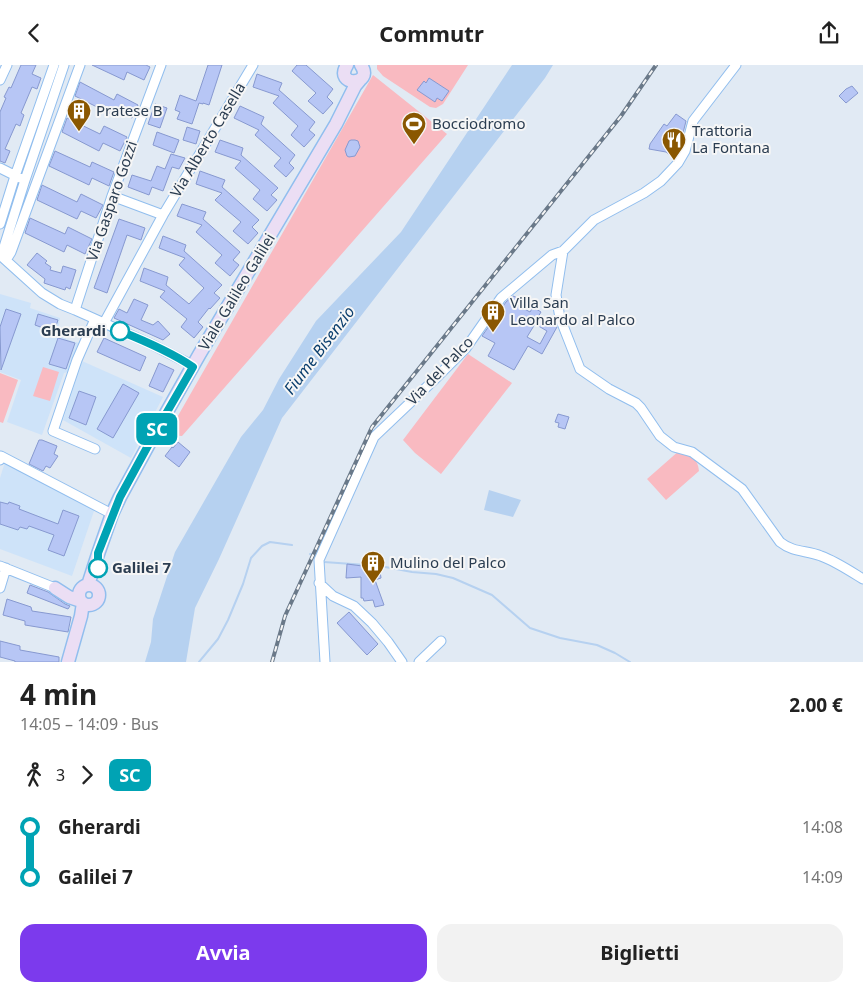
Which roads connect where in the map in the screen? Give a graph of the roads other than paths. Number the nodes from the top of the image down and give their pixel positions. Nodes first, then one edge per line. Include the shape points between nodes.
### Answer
1 (7, 65) edge
2 (54, 65) edge
3 (64, 65) edge
4 (80, 65) edge
5 (161, 65) edge
6 (253, 65) edge
7 (362, 65) edge
8 (736, 65) edge
9 (348, 72) edge
10 (0, 80) edge
11 (0, 168) edge
12 (15, 176) junction
13 (25, 179) junction
14 (112, 196) junction
15 (163, 215) junction
16 (0, 223) edge
17 (563, 251) junction
18 (2, 256) edge
19 (75, 309) junction
20 (95, 319) junction
21 (104, 323) junction
22 (193, 367) junction
23 (94, 449) dead end
24 (0, 460) edge
25 (112, 514) junction
26 (3, 567) edge
27 (863, 579) edge
28 (319, 583) junction
29 (0, 588) edge
30 (55, 588) joint
31 (87, 596) junction
32 (333, 597) junction
33 (321, 598) junction
34 (441, 641) dead end
35 (68, 662) edge
36 (325, 662) edge
37 (402, 662) edge
38 (419, 662) edge

1 - 10 street
2 - 12 street
3 - 13 street
4 - 18 street via 11,252
5 - 14 street, Via Gasparo Gozzi
6 - 15 street, Via Alberto Casella
7 - 9 main road, Viale Galileo Galilei via 363,75
8 - 17 street, Via del Palco via 693,121 685,151 678,163 644,193 594,220
9 - 22 main road, Viale Galileo Galilei via 342,113
11 - 12 street
12 - 13 street
12 - 16 street
13 - 18 street
14 - 15 street, Via Alberto Casella
14 - 19 street, Via Gasparo Gozzi
15 - 21 street, Via Alberto Casella
17 - 27 street via 556,295 560,319 580,369 636,403 660,436 674,447 692,452 742,489 780,542 796,550 821,555
17 - 28 street, Via del Palco via 552,255 501,298 466,348 374,437 319,560
18 - 19 street via 42,293
19 - 20 street
20 - 21 street
20 - 23 street via 53,431
21 - 22 street
22 - 25 main road, Viale Galileo Galilei
24 - 25 street via 1,456
25 - 31 main road, Viale Galileo Galilei
26 - 29 street
26 - 30 street
28 - 32 street
28 - 33 street, Via del Palco
30 - 31 main road via 69,597
31 - 35 main road, Viale Galileo Galilei
32 - 33 street
32 - 37 street via 354,606 388,641
33 - 36 street, Via del Palco
34 - 38 street

